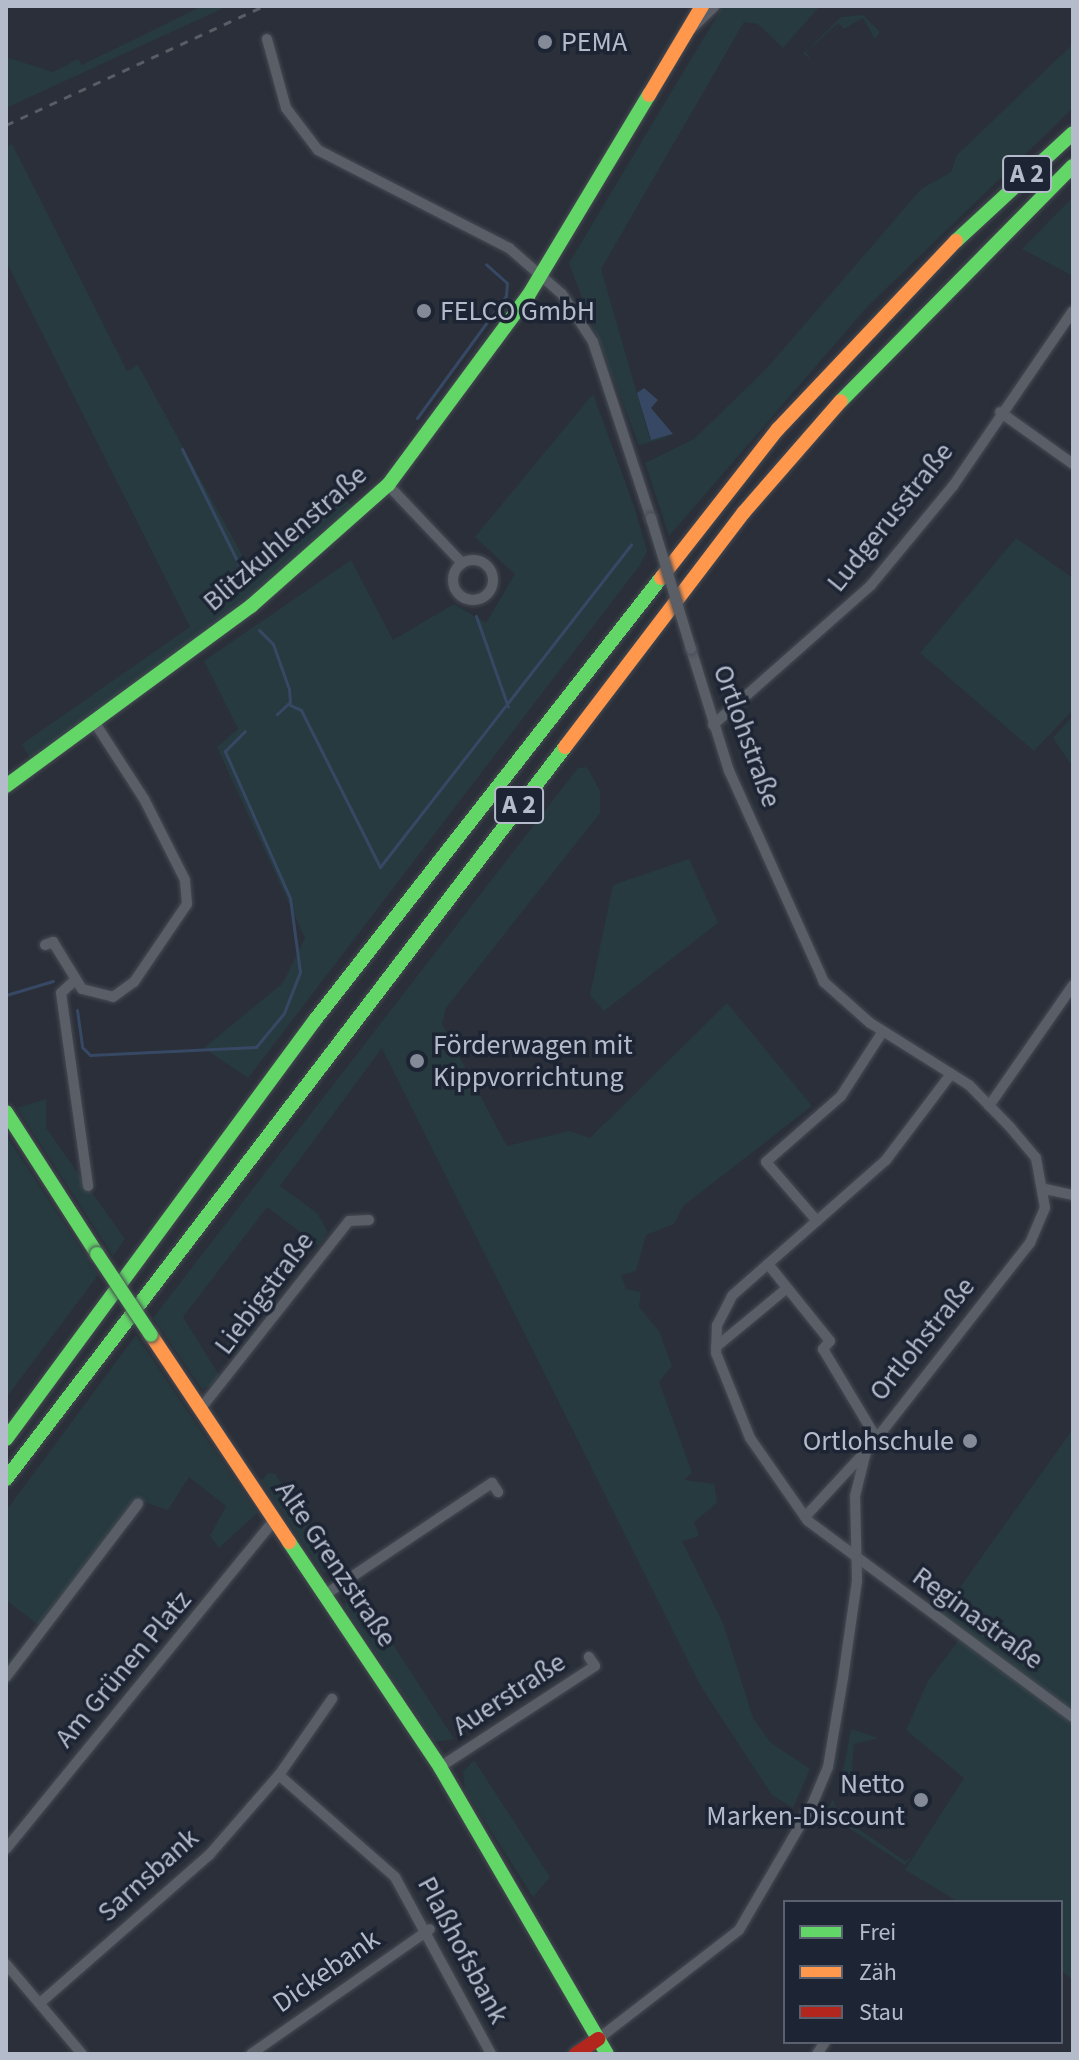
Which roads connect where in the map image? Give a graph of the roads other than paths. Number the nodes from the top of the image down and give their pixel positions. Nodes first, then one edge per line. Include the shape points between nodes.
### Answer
1 (702, 6) edge
2 (715, 6) edge
3 (686, 33) junction
4 (267, 39) dead end
5 (1073, 133) edge
6 (1073, 166) edge
7 (543, 273) junction
8 (1073, 311) edge
9 (1000, 412) junction
10 (1073, 464) edge
11 (388, 485) junction
12 (462, 563) dead end
13 (95, 723) junction
14 (713, 725) junction
15 (6, 786) edge
16 (45, 945) dead end
17 (75, 980) junction
18 (1073, 985) edge
19 (883, 1031) junction
20 (951, 1074) junction
21 (989, 1106) junction
22 (6, 1112) edge
23 (88, 1186) dead end
24 (1045, 1189) junction
25 (1073, 1195) edge
26 (369, 1220) dead end
27 (817, 1221) junction
28 (768, 1264) junction
29 (787, 1288) junction
30 (716, 1347) junction
31 (202, 1407) junction
32 (875, 1436) junction
33 (6, 1439) edge
34 (866, 1452) junction
35 (6, 1479) edge
36 (498, 1492) dead end
37 (138, 1504) dead end
38 (805, 1517) junction
39 (275, 1519) junction
40 (855, 1558) junction
41 (326, 1594) junction
42 (589, 1657) dead end
43 (6, 1677) edge
44 (332, 1699) dead end
45 (1073, 1717) edge
46 (440, 1767) junction
47 (279, 1775) junction
48 (6, 1849) edge
49 (430, 1929) junction
50 (6, 1964) edge
51 (40, 2003) junction
52 (598, 2039) junction
53 (82, 2054) edge
54 (251, 2054) edge
55 (491, 2054) edge
56 (576, 2054) edge
57 (607, 2054) edge

1 - 3 main road, Blitzkuhlenstraße
2 - 3 street
3 - 7 main road, Blitzkuhlenstraße
4 - 7 street, Ortlohstraße via 286,108 318,150
5 - 33 main road, A 2 via 920,274 778,429 315,1020
6 - 35 main road, A 2 via 898,335 744,512
7 - 11 main road, Blitzkuhlenstraße
7 - 14 street, Ortlohstraße, bridge via 593,342
8 - 9 street, Ludgerusstraße
9 - 10 street
9 - 14 street, Ludgerusstraße via 953,486 871,585 798,657
11 - 12 street
11 - 13 main road, Blitzkuhlenstraße via 301,565
13 - 15 main road, Blitzkuhlenstraße
13 - 17 street via 144,799 189,895 129,989 105,997
14 - 19 street, Ortlohstraße via 811,960 840,999
16 - 17 street via 53,942
17 - 23 street via 61,993
18 - 21 street
19 - 20 street, Ortlohstraße
19 - 27 street via 841,1096 766,1162
20 - 21 street, Ortlohstraße
20 - 27 street via 886,1160
21 - 24 street, Ortlohstraße via 1036,1158
22 - 31 main road, Alte Grenzstraße, bridge
24 - 25 street
24 - 32 street, Ortlohstraße via 1030,1243
26 - 31 street, Liebigstraße via 349,1221
27 - 28 street
28 - 29 street
28 - 30 street via 724,1308
29 - 30 street
29 - 32 street via 830,1341 823,1349
30 - 38 street, Reginastraße via 737,1415
31 - 39 main road, Alte Grenzstraße
32 - 34 street, Ortlohstraße
34 - 38 street, Ortlohstraße
34 - 40 street, Ortlohstraße via 855,1496
36 - 41 street via 492,1483
37 - 43 street
38 - 40 street, Reginastraße
39 - 41 main road, Alte Grenzstraße
39 - 48 street, Am Grünen Platz
40 - 45 street, Reginastraße
40 - 52 street, Ortlohstraße via 834,1739 812,1805 739,1930
41 - 46 main road, Alte Grenzstraße
42 - 46 street, Auerstraße via 595,1666
44 - 47 street
46 - 52 main road, Alte Grenzstraße
47 - 49 street, Plaßhofsbank via 367,1846
47 - 51 street, Sarnsbank via 210,1854
49 - 54 street, Dickebank
49 - 55 street, Plaßhofsbank
50 - 51 street
51 - 53 street
52 - 56 main road
52 - 57 main road, Alte Grenzstraße

